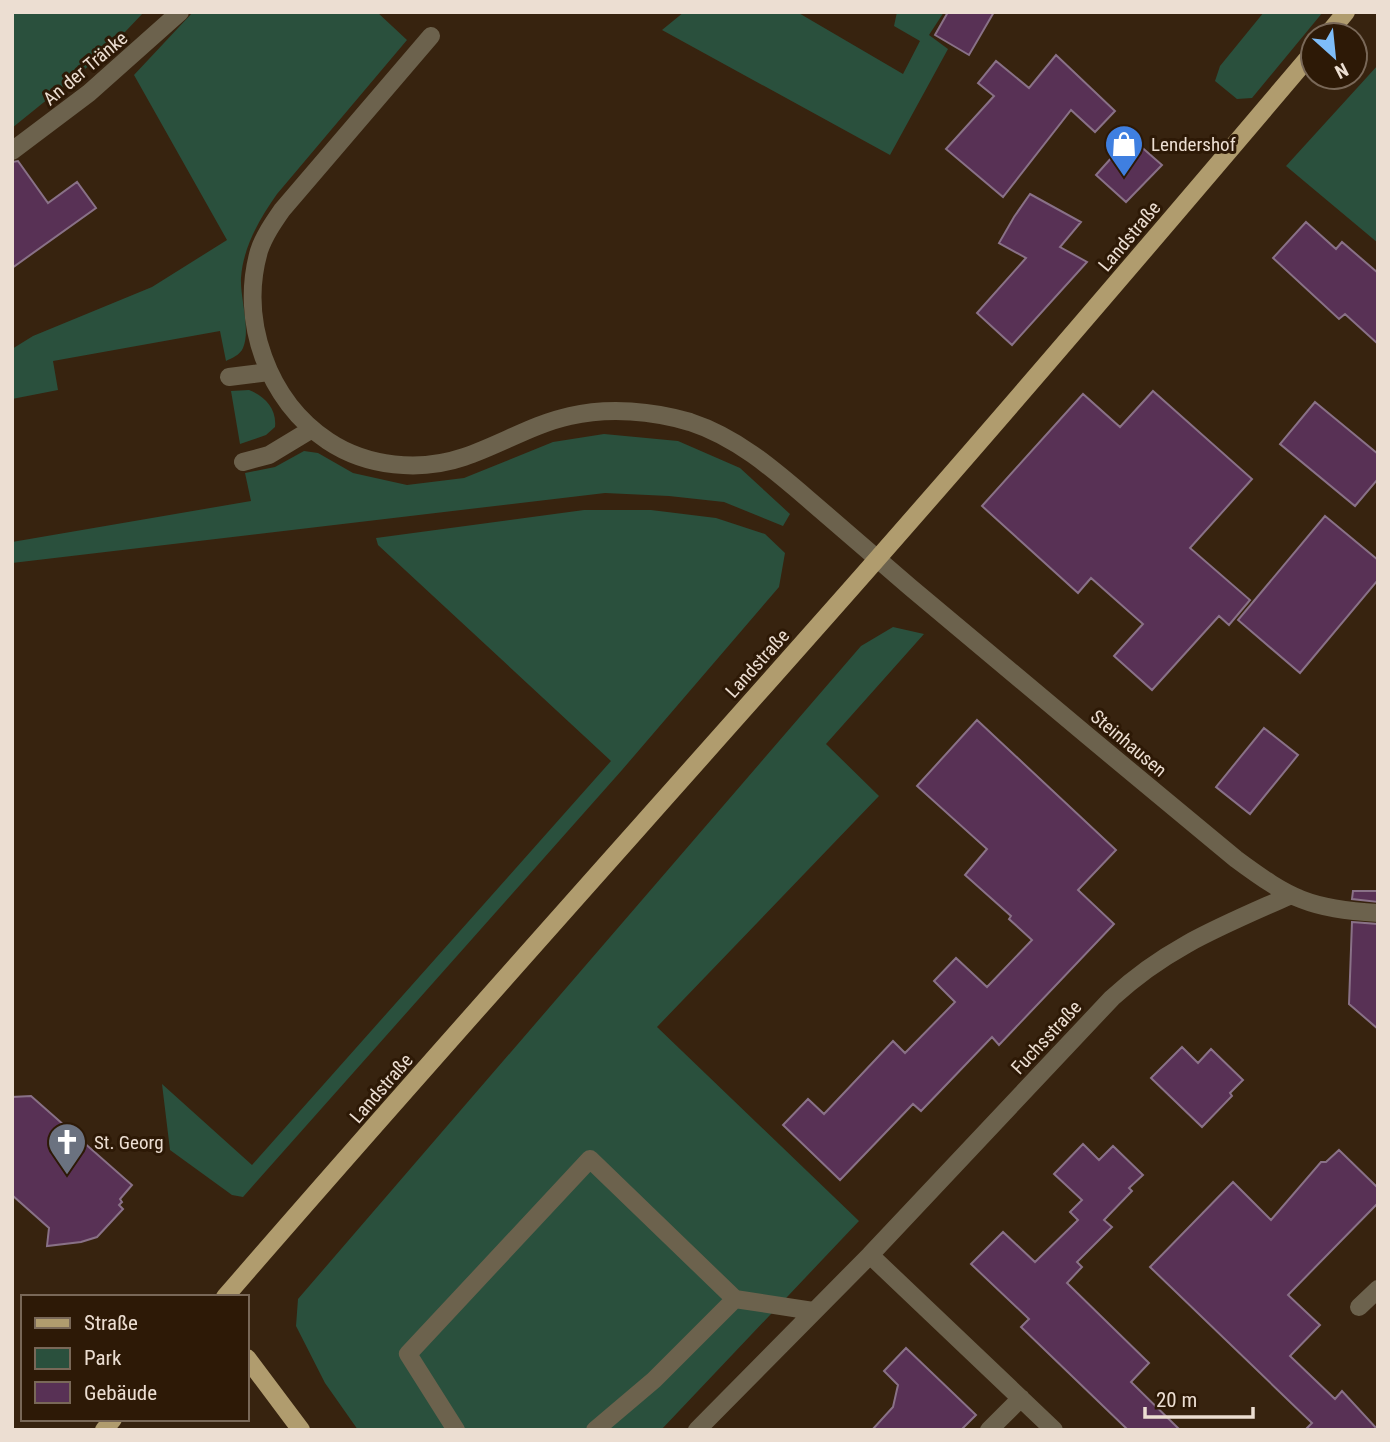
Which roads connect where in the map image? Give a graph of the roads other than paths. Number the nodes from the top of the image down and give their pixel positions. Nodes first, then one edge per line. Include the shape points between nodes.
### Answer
1 (180, 12) edge
2 (431, 36) dead end
3 (1299, 68) edge
4 (15, 149) edge
5 (269, 372) junction
6 (229, 377) dead end
7 (312, 429) junction
8 (243, 462) dead end
9 (877, 558) junction
10 (1289, 896) junction
11 (1378, 914) edge
12 (870, 1255) junction
13 (1378, 1289) edge
14 (227, 1295) edge
15 (735, 1299) junction
16 (1359, 1307) dead end
17 (813, 1311) junction
18 (248, 1359) edge
19 (1021, 1398) junction
20 (300, 1430) edge
21 (456, 1430) edge
22 (595, 1430) edge
23 (697, 1430) edge
24 (989, 1430) edge
25 (1054, 1430) edge

1 - 4 street, An der Tränke via 89,93
2 - 5 street, Steinhausen via 270,228 260,249 253,297
3 - 9 main road, Landstraße
5 - 6 street
5 - 7 street, Steinhausen via 288,404
7 - 8 street via 269,455
7 - 9 street, Steinhausen via 365,459 412,466 463,458 572,415 633,412 666,416 715,431 762,460
9 - 10 street, Steinhausen via 1236,859
9 - 14 main road, Landstraße
10 - 11 street, Steinhausen via 1337,911
10 - 12 street, Fuchsstraße via 1195,938 1135,977
12 - 17 street, Fuchsstraße
12 - 19 street
13 - 16 street
15 - 17 street
15 - 21 street via 590,1159 408,1354
15 - 22 street via 654,1380
17 - 23 street, Fuchsstraße
18 - 20 main road
19 - 24 street
19 - 25 street

